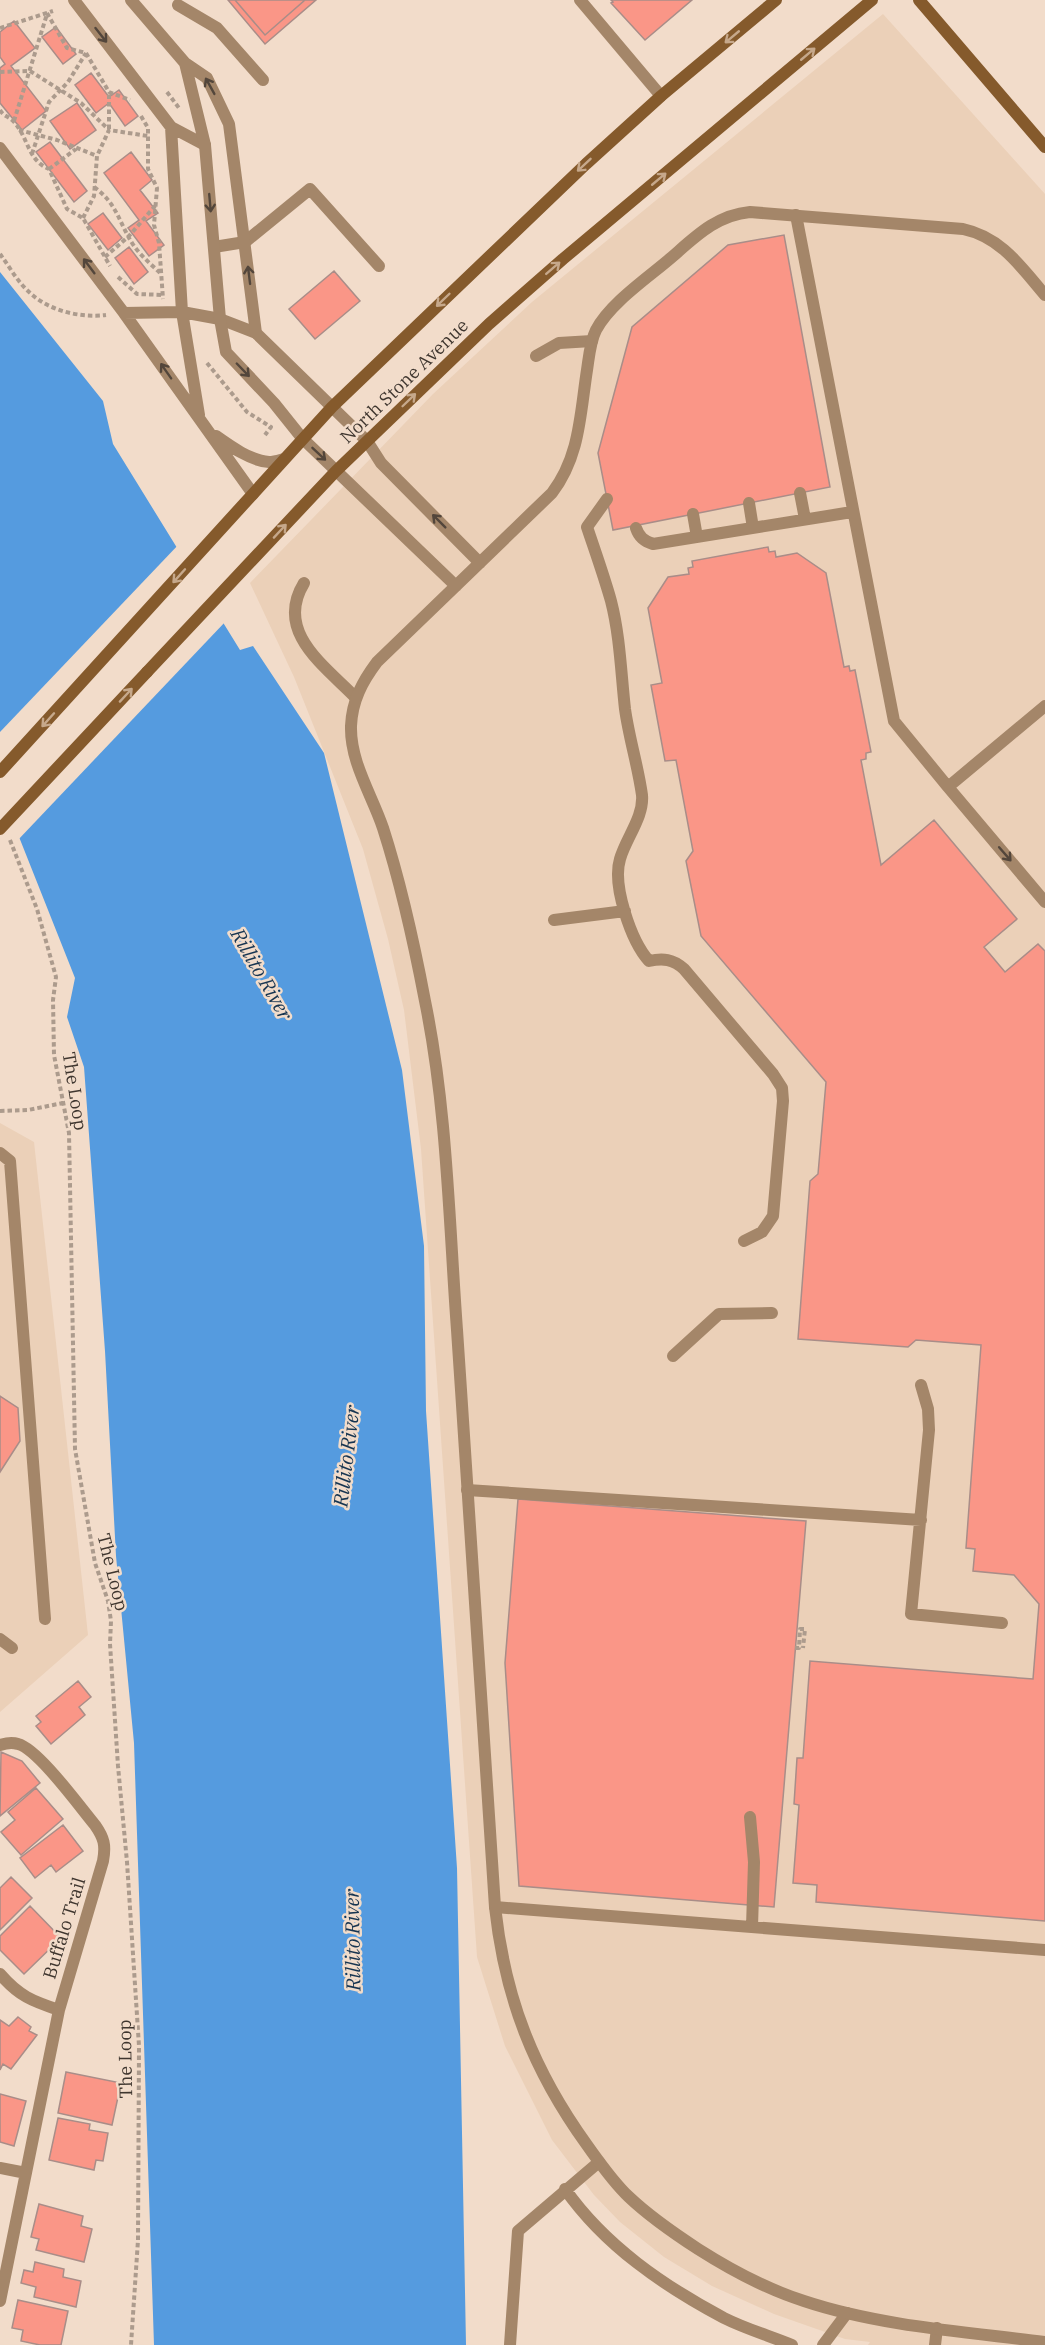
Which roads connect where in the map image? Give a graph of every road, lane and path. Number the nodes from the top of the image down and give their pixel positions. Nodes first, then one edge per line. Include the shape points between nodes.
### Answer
1 (74, 0) edge
2 (131, 0) edge
3 (580, 0) edge
4 (776, 0) edge
5 (872, 0) edge
6 (919, 0) edge
7 (178, 5) dead end
8 (53, 11) dead end
9 (47, 13) junction
10 (0, 28) edge
11 (86, 53) junction
12 (185, 63) junction
13 (30, 71) junction
14 (0, 72) edge
15 (263, 80) dead end
16 (59, 91) junction
17 (109, 92) junction
18 (661, 96) junction
19 (0, 110) edge
20 (14, 120) junction
21 (171, 127) junction
22 (19, 130) junction
23 (109, 130) junction
24 (38, 135) junction
25 (148, 136) junction
26 (205, 145) junction
27 (1045, 147) edge
28 (0, 148) edge
29 (77, 148) junction
30 (32, 154) junction
31 (97, 156) junction
32 (48, 169) junction
33 (94, 187) junction
34 (156, 205) junction
35 (796, 215) junction
36 (83, 218) junction
37 (129, 236) junction
38 (244, 242) junction
39 (214, 247) junction
40 (0, 254) edge
41 (105, 257) junction
42 (379, 266) dead end
43 (161, 274) junction
44 (162, 294) junction
45 (1045, 295) edge
46 (171, 296) dead end
47 (163, 302) dead end
48 (182, 312) junction
49 (124, 313) junction
50 (109, 314) dead end
51 (220, 319) junction
52 (256, 333) junction
53 (592, 341) junction
54 (536, 356) dead end
55 (203, 357) dead end
56 (332, 407) junction
57 (203, 423) junction
58 (265, 435) dead end
59 (302, 438) junction
60 (367, 441) junction
61 (284, 459) junction
62 (336, 471) junction
63 (800, 493) dead end
64 (253, 494) junction
65 (607, 499) dead end
66 (749, 503) dead end
67 (852, 512) junction
68 (693, 514) dead end
69 (805, 519) junction
70 (636, 528) dead end
71 (753, 528) junction
72 (698, 537) junction
73 (480, 563) junction
74 (304, 583) dead end
75 (456, 586) junction
76 (356, 698) junction
77 (1045, 706) edge
78 (0, 772) edge
79 (948, 787) junction
80 (4, 831) edge
81 (1045, 902) edge
82 (625, 912) junction
83 (554, 920) dead end
84 (63, 1103) junction
85 (0, 1111) edge
86 (0, 1153) edge
87 (744, 1241) dead end
88 (772, 1313) dead end
89 (673, 1356) dead end
90 (921, 1385) dead end
91 (467, 1490) junction
92 (921, 1521) junction
93 (45, 1619) dead end
94 (1002, 1623) dead end
95 (0, 1639) edge
96 (12, 1648) dead end
97 (795, 1648) dead end
98 (803, 1648) dead end
99 (0, 1745) edge
100 (750, 1817) dead end
101 (495, 1907) junction
102 (752, 1927) junction
103 (1045, 1950) edge
104 (0, 1974) edge
105 (59, 2010) junction
106 (599, 2162) junction
107 (0, 2168) edge
108 (26, 2173) junction
109 (565, 2189) junction
110 (0, 2301) edge
111 (847, 2313) junction
112 (937, 2328) junction
113 (1045, 2342) edge
114 (131, 2345) edge
115 (510, 2345) edge
116 (792, 2345) edge
117 (823, 2345) edge
118 (935, 2345) edge

1 -> 21 street
2 - 12 street
3 - 18 street
4 -> 18 main road, North Stone Avenue
60 -> 5 main road, North Stone Avenue via 563,259
6 - 27 main road
7 - 15 street via 217,27
8 - 9 path
9 - 10 path
9 - 11 path via 67,48
9 - 13 path
11 - 16 path
11 - 17 path
12 - 26 street
38 -> 12 street via 229,124 207,78
13 - 14 path
13 - 16 path
13 - 20 path
16 - 23 path via 81,103
16 - 24 path via 49,102
17 - 23 path
17 - 25 path via 130,99 148,128
18 -> 56 main road, North Stone Avenue
19 - 20 path via 4,117
20 - 22 path
21 - 26 street
21 - 48 street
22 - 24 path
22 - 30 path
23 - 25 path
23 - 31 path
24 - 29 path
24 - 30 path
25 - 34 path via 148,169 157,188
26 -> 39 street
49 -> 28 street
29 - 31 path
29 - 32 path
30 - 32 path via 39,165
31 - 33 path
32 - 36 path via 67,209
33 - 36 path via 94,196
33 - 37 path via 117,210
34 - 37 path
34 - 43 path via 154,225
35 - 45 street via 975,231 1000,245
35 - 53 street via 741,213 707,227 609,312
35 - 67 street
36 - 41 path
37 - 41 path
37 - 43 path
38 - 39 street
38 - 42 street via 310,189
52 -> 38 street
39 - 51 street
40 - 50 path via 39,301 88,317
41 - 44 path via 115,274 137,294
43 - 44 path
44 - 46 path
44 - 47 path
48 - 49 street
48 - 51 street
48 - 57 street
57 -> 49 street
51 - 52 street
51 -> 59 street via 226,352
52 - 56 street
53 - 54 street via 559,343
53 - 73 street via 570,464 552,492
55 - 58 path via 247,412 271,427
56 - 59 main road, North Stone Avenue
56 - 60 street
57 - 61 street via 236,451 270,462
57 - 64 street
59 - 61 main road, North Stone Avenue
59 -> 62 street
60 - 62 main road, North Stone Avenue
73 -> 60 street via 381,463
61 - 64 main road, North Stone Avenue
62 - 75 street
80 -> 62 main road, North Stone Avenue, bridge
63 - 69 street
64 -> 78 main road, North Stone Avenue
65 - 82 street via 587,526 611,602 625,711 642,796 617,869
66 - 71 street
67 - 69 street
67 - 79 street via 894,721
68 - 72 street
69 - 71 street
70 - 72 street via 646,542 653,544
71 - 72 street
73 - 75 street
74 - 76 street via 294,610 298,631 309,650
75 - 76 street via 377,662
76 - 91 street via 351,725 353,749 392,859 416,956 434,1057
77 - 79 street
79 -> 81 street
80 - 84 path, The Loop via 37,909 56,977 54,1055
82 - 83 street
82 - 87 street via 649,961 667,959 680,965 782,1088 773,1216 762,1232
84 - 85 path
84 - 114 path, The Loop via 69,1134 75,1449 93,1553 111,1621 139,2046 138,2240
86 - 93 street via 10,1161
88 - 89 street via 719,1314
90 - 92 street via 928,1409
91 - 92 street
91 - 101 street
92 - 94 street via 911,1614
95 - 96 street
97 - 98 path via 801,1629 805,1629
99 - 105 street, Buffalo Trail via 20,1744 34,1753 104,1836 103,1861
100 - 102 street via 754,1862
101 - 102 street
101 - 106 street via 498,1941 525,2037 552,2094
102 - 103 street
104 - 105 street via 28,2000
105 - 108 street, Buffalo Trail
106 - 109 street
106 - 111 street via 630,2198 712,2258 779,2292
107 - 108 street
108 - 110 street, Buffalo Trail
109 - 115 street via 517,2234
109 - 116 street via 583,2215 616,2247 659,2278 725,2318
111 - 112 street
111 - 117 street
112 - 113 street
112 - 118 street

